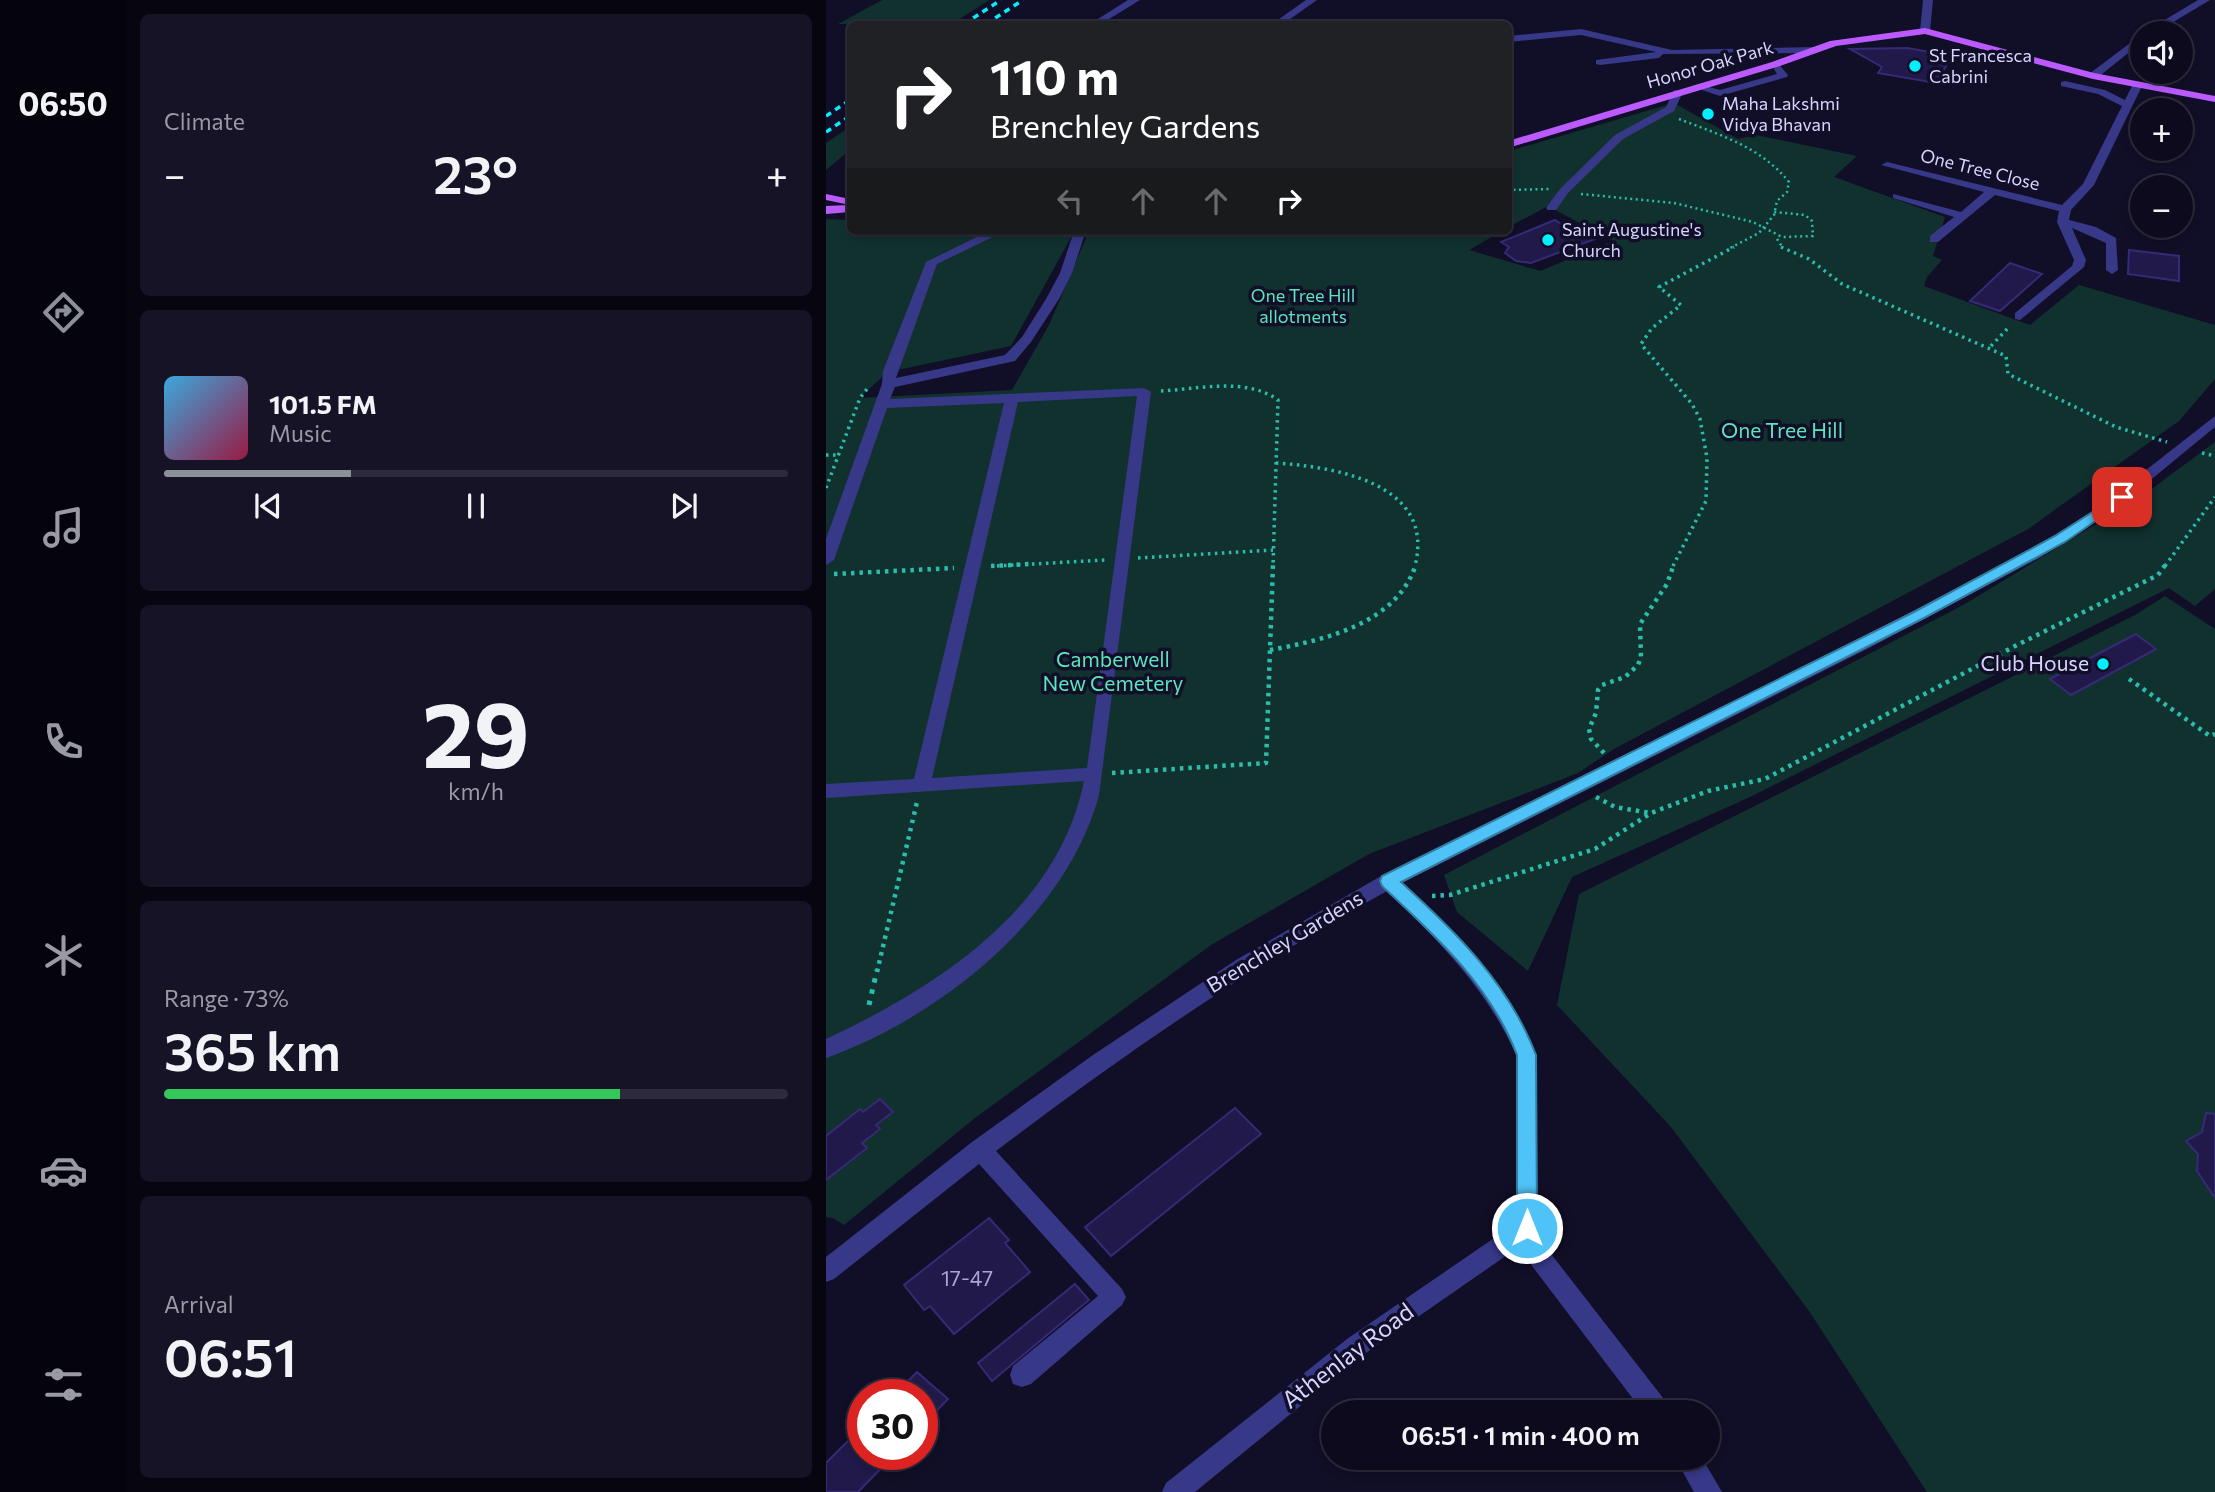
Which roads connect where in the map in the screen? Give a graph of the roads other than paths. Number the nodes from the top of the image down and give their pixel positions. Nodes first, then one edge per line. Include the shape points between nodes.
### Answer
1 (1135, 0) edge
2 (1312, 0) edge
3 (1928, 0) edge
4 (2206, 0) edge
5 (1100, 21) edge
6 (1282, 21) edge
7 (2169, 21) edge
8 (1925, 31) junction
9 (1512, 39) edge
10 (2130, 46) edge
11 (1816, 50) junction
12 (1672, 53) junction
13 (1600, 62) dead end
14 (1776, 64) joint
15 (2093, 75) junction
16 (2064, 84) dead end
17 (2138, 85) junction
18 (1698, 87) joint
19 (1678, 92) junction
20 (2215, 99) edge
21 (2127, 105) junction
22 (1512, 144) edge
23 (1887, 165) dead end
24 (1944, 171) dead end
25 (1993, 192) junction
26 (1896, 196) dead end
27 (826, 197) edge
28 (847, 201) edge
29 (2069, 205) junction
30 (1552, 208) dead end
31 (847, 209) edge
32 (826, 211) edge
33 (1962, 216) junction
34 (2063, 222) junction
35 (990, 235) edge
36 (1078, 235) edge
37 (1934, 239) dead end
38 (2112, 270) dead end
39 (2020, 316) road end
40 (889, 378) junction
41 (1012, 399) junction
42 (881, 404) junction
43 (2215, 420) edge
44 (826, 561) edge
45 (1093, 774) junction
46 (921, 786) junction
47 (826, 791) edge
48 (1388, 881) junction
49 (826, 1049) edge
50 (980, 1149) junction
51 (1527, 1228) junction
52 (826, 1271) edge
53 (1021, 1375) dead end
54 (1649, 1400) edge
55 (1695, 1470) edge
56 (1175, 1492) edge
57 (1709, 1492) edge

1 - 5 street
2 - 6 street
3 - 8 street
4 - 7 street
8 - 11 main road, Honor Oak Park via 1834,43
8 - 15 main road
9 - 12 street via 1581,32
10 - 15 street
11 - 12 street
11 - 14 main road, Honor Oak Park
12 - 13 street
14 - 18 street via 1783,75 1720,93
15 - 17 main road
16 - 21 street via 2101,92
17 - 20 main road
17 - 21 street
18 - 19 main road, Honor Oak Park
19 - 22 main road, Honor Oak Park
19 - 30 street via 1670,109 1619,137
21 - 29 street via 2088,185
23 - 25 street, One Tree Close
24 - 29 street
25 - 29 street, One Tree Close
25 - 33 street
26 - 33 street
27 - 28 main road
29 - 34 street
31 - 32 main road
33 - 37 street
34 - 38 street via 2112,241
34 - 39 street via 2080,260 2078,267
35 - 40 street via 932,262
36 - 40 street via 1070,263 1024,345 1010,358
40 - 42 street
41 - 42 street
41 - 45 street via 1144,392
41 - 46 street
42 - 44 street
43 - 48 street, Brenchley Gardens via 2122,497 2060,539 1779,687
45 - 46 street
45 - 49 street via 1088,807 1070,850 1012,928 972,965 925,997
46 - 47 street
48 - 50 street, Brenchley Gardens via 1221,979
48 - 51 street via 1481,974 1518,1034 1526,1055
50 - 52 street, Brenchley Gardens
50 - 53 street via 1114,1297
51 - 54 street via 1539,1258
51 - 56 street, Athenlay Road via 1355,1347
55 - 57 street

